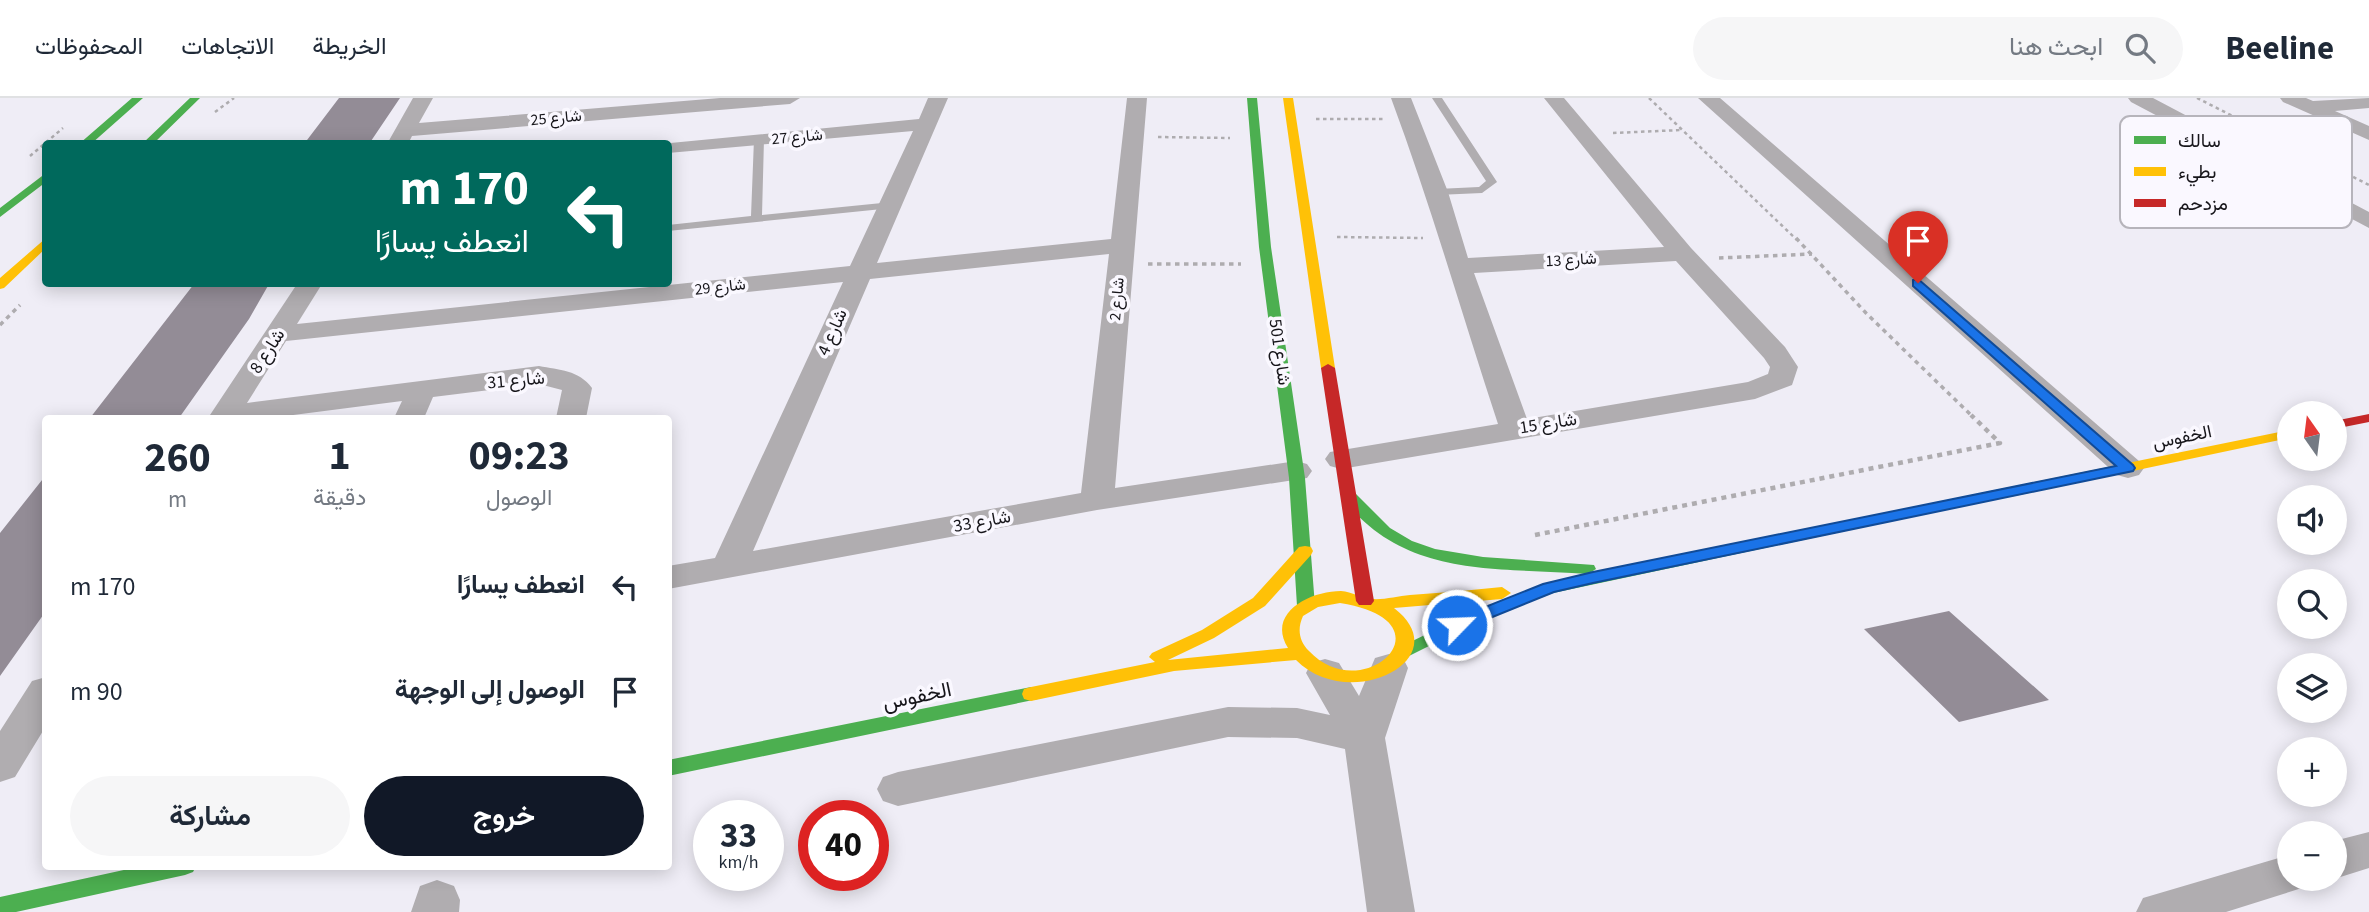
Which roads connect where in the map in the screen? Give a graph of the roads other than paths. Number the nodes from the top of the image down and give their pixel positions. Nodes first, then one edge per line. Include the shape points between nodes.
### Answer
1 (138, 98) edge
2 (208, 98) edge
3 (423, 98) edge
4 (790, 98) edge
5 (938, 98) edge
6 (1137, 98) edge
7 (1251, 98) edge
8 (1288, 98) edge
9 (1437, 98) edge
10 (1554, 98) edge
11 (1708, 98) edge
12 (2138, 98) edge
13 (2290, 98) edge
14 (2369, 102) edge
15 (189, 103) edge
16 (2310, 107) junction
17 (1405, 108) edge
18 (2172, 116) edge
19 (2330, 116) edge
20 (926, 124) junction
21 (2352, 126) edge
22 (2369, 134) edge
23 (401, 137) edge
24 (759, 139) junction
25 (89, 140) edge
26 (151, 140) edge
27 (672, 147) edge
28 (42, 179) edge
29 (1437, 192) junction
30 (892, 205) junction
31 (2352, 211) edge
32 (0, 214) edge
33 (756, 219) junction
34 (2369, 220) edge
35 (672, 228) edge
36 (42, 245) edge
37 (1120, 254) junction
38 (1684, 256) junction
39 (1460, 265) junction
40 (858, 271) junction
41 (0, 285) edge
42 (307, 287) edge
43 (278, 334) junction
44 (422, 390) junction
45 (225, 415) edge
46 (239, 415) edge
47 (410, 415) edge
48 (572, 415) edge
49 (2369, 418) edge
50 (2347, 422) edge
51 (1515, 429) junction
52 (2277, 437) edge
53 (1341, 459) junction
54 (2128, 468) junction
55 (1296, 471) junction
56 (1350, 497) junction
57 (1097, 500) junction
58 (1305, 551) junction
59 (728, 568) junction
60 (1614, 572) junction
61 (672, 577) edge
62 (1549, 588) junction
63 (1370, 603) junction
64 (1306, 606) junction
65 (1292, 619) junction
66 (1270, 629) dead end
67 (1235, 642) dead end
68 (1396, 660) junction
69 (1310, 663) junction
70 (1174, 665) junction
71 (1103, 679) junction
72 (42, 698) edge
73 (1364, 738) junction
74 (0, 766) edge
75 (672, 767) edge
76 (898, 789) dead end
77 (2369, 850) edge
78 (2347, 856) edge
79 (166, 870) edge
80 (2277, 881) edge
81 (2241, 901) edge
82 (0, 906) edge
83 (1391, 912) edge
84 (2160, 912) edge

1 - 25 street
2 - 15 lane
3 - 23 street
4 - 23 street, شارع 25
5 - 20 street, شارع 4
6 - 37 street, شارع 2
7 - 55 street, شارع 501 via 1267,264
8 - 53 street
9 - 29 lane via 1492,182 1475,191
10 - 38 street
11 - 54 street
12 - 18 street
13 - 16 street
14 - 16 street
15 - 26 street
16 - 19 street
17 - 29 street
20 - 24 street, شارع 27
20 - 30 street, شارع 4
21 - 22 street
24 - 27 street, شارع 27
24 - 33 lane
28 - 32 street
29 - 39 street
30 - 33 lane
30 - 40 street, شارع 4
31 - 34 street
33 - 35 lane
36 - 41 street
37 - 40 street, شارع 29
37 - 57 street, شارع 2
38 - 39 street, شارع 13
38 - 51 street, شارع 15 via 1775,353 1784,367 1782,379 1755,390
39 - 51 street
40 - 43 street, شارع 29
40 - 59 street, شارع 4
42 - 43 street, شارع 8
43 - 45 street, شارع 8
44 - 46 street, شارع 31
44 - 47 street
44 - 48 street, شارع 31 via 556,377 577,388
49 - 50 street
51 - 53 street, شارع 15
52 - 54 street, الخفوس
53 - 56 street
54 - 60 street, الخفوس
55 - 57 street, شارع 33
55 - 58 street, شارع 501
56 - 60 street via 1385,533 1427,551
56 - 63 street
57 - 59 street, شارع 33
58 - 64 street, شارع 501
58 - 71 street via 1273,589 1237,617
59 - 61 street, شارع 33
60 - 62 street, الخفوس
62 - 63 street, الخفوس
62 - 68 street, الخفوس via 1475,617
63 - 64 street via 1328,598
63 - 68 street via 1397,621 1405,642
64 - 65 street
65 - 66 street
65 - 69 street via 1288,636
67 - 70 street, الخفوس
68 - 69 street via 1366,676
68 - 73 street
69 - 70 street, الخفوس
69 - 73 street
70 - 71 street, الخفوس
71 - 75 street, الخفوس
72 - 74 street
73 - 76 street via 1297,723 1227,722
73 - 83 street
77 - 78 street
79 - 82 street
80 - 81 street
81 - 84 street

